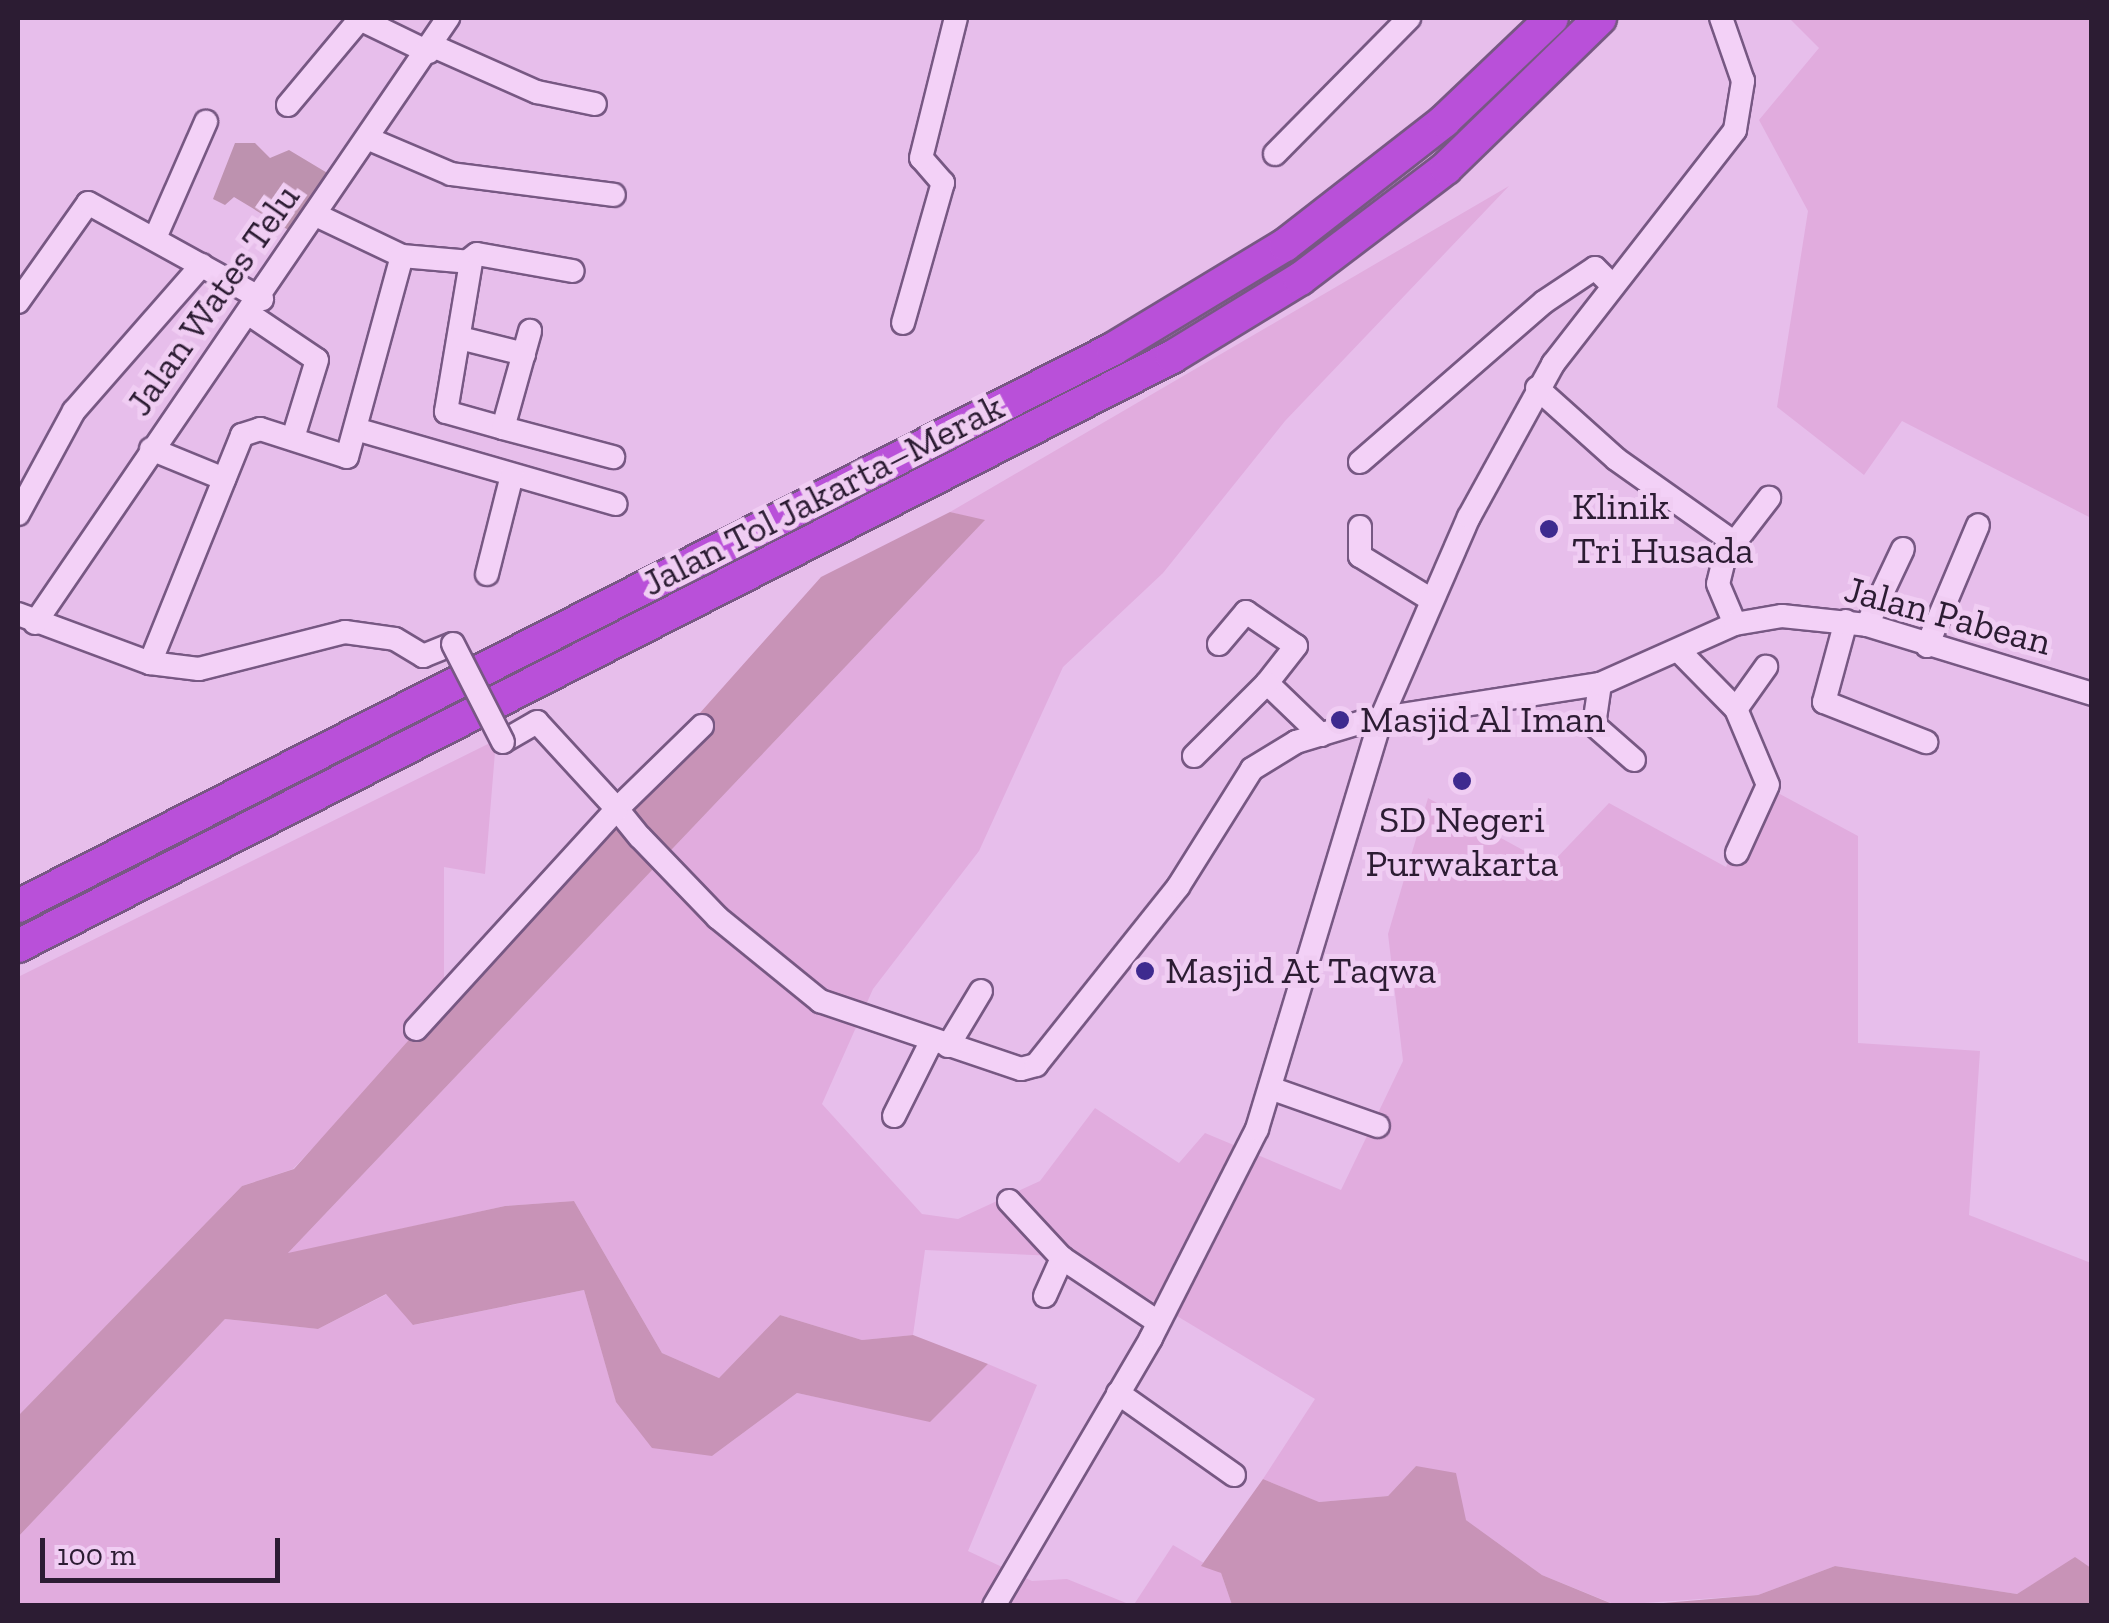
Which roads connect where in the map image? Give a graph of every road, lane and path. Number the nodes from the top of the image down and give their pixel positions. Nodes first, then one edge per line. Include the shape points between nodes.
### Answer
1 (448, 18) edge
2 (956, 18) edge
3 (1552, 18) edge
4 (1600, 18) edge
5 (1721, 18) edge
6 (1403, 20) edge
7 (430, 49) junction
8 (596, 104) dead end
9 (288, 105) dead end
10 (206, 122) dead end
11 (369, 139) junction
12 (1275, 154) dead end
13 (614, 195) dead end
14 (316, 215) junction
15 (155, 238) junction
16 (402, 256) junction
17 (468, 260) junction
18 (202, 265) junction
19 (572, 271) dead end
20 (1612, 285) junction
21 (18, 302) edge
22 (257, 308) junction
23 (903, 322) dead end
24 (464, 339) junction
25 (1537, 388) junction
26 (503, 428) junction
27 (359, 430) junction
28 (293, 438) junction
29 (150, 449) junction
30 (613, 457) dead end
31 (1360, 462) dead end
32 (512, 475) junction
33 (224, 480) junction
34 (1769, 498) dead end
35 (616, 504) dead end
36 (18, 514) edge
37 (1978, 525) dead end
38 (1360, 527) dead end
39 (1732, 546) junction
40 (1902, 549) dead end
41 (486, 574) dead end
42 (1430, 599) junction
43 (26, 619) edge
44 (1857, 623) junction
45 (1736, 624) junction
46 (1220, 644) dead end
47 (1926, 646) junction
48 (1680, 652) junction
49 (150, 662) junction
50 (1766, 667) dead end
51 (1267, 683) junction
52 (1600, 684) junction
53 (2092, 694) edge
54 (1736, 709) junction
55 (1381, 719) junction
56 (702, 726) dead end
57 (1321, 735) junction
58 (1926, 742) dead end
59 (1194, 756) dead end
60 (1634, 760) dead end
61 (617, 809) junction
62 (1737, 853) dead end
63 (18, 906) edge
64 (18, 946) edge
65 (981, 991) dead end
66 (416, 1029) dead end
67 (940, 1044) junction
68 (1273, 1089) junction
69 (894, 1116) dead end
70 (1378, 1126) dead end
71 (1009, 1201) dead end
72 (1062, 1258) junction
73 (1046, 1296) dead end
74 (1158, 1322) junction
75 (1118, 1394) junction
76 (1234, 1475) dead end
77 (994, 1606) edge

1 - 7 street, Jalan Wates Telu
2 - 23 street via 920,164 943,183
3 - 63 highway, Jalan Tol Jakarta–Merak via 1444,121 1285,245 1113,349
4 - 64 highway, Jalan Tol Jakarta–Merak via 1446,168 1300,278 1172,357
5 - 20 street via 1743,81 1735,130
6 - 12 street
7 - 8 street via 537,92
7 - 9 street via 360,19
7 - 11 street, Jalan Wates Telu
10 - 15 street
11 - 13 street via 450,174
11 - 14 street, Jalan Wates Telu
14 - 16 street
14 - 22 street, Jalan Wates Telu
15 - 18 street
15 - 21 street via 88,203
16 - 17 street
16 - 27 street
17 - 19 street via 477,254
17 - 24 street
18 - 22 street
18 - 36 street via 74,411
20 - 25 street
20 - 31 street via 1595,268 1544,302
22 - 28 street via 317,360
22 - 29 street, Jalan Wates Telu
24 - 26 street via 446,412
24 - 26 street via 527,342
25 - 39 street
25 - 42 street
26 - 30 street
27 - 28 street via 343,459
27 - 32 street
28 - 33 street via 242,434
29 - 33 street
29 - 43 street, Jalan Wates Telu
32 - 35 street
32 - 41 street
33 - 49 street
34 - 39 street
37 - 47 street
38 - 42 street via 1360,556
39 - 45 street via 1718,584
40 - 44 street
42 - 55 street
43 - 49 street
44 - 45 street, Jalan Pabean
44 - 47 street, Jalan Pabean
44 - 58 street via 1824,702
45 - 48 street, Jalan Pabean
46 - 51 street via 1246,612 1296,646
47 - 53 street, Jalan Pabean
48 - 52 street, Jalan Pabean
48 - 54 street
49 - 61 street, bridge via 220,669 345,632 395,639 422,656 452,644 503,742 537,722
50 - 54 street
51 - 57 street
51 - 59 street
52 - 55 street, Jalan Pabean
52 - 60 street via 1594,725
54 - 62 street via 1768,784
55 - 57 street, Jalan Pabean
55 - 68 street
56 - 61 street
57 - 67 street, Jalan Pabean via 1252,769 1178,888 1036,1065 1011,1067
61 - 66 street
61 - 67 street via 772,967 855,1018
65 - 67 street
67 - 69 street
68 - 70 street
68 - 74 street
71 - 72 street
72 - 73 street
72 - 74 street
74 - 75 street
75 - 76 street
75 - 77 street

